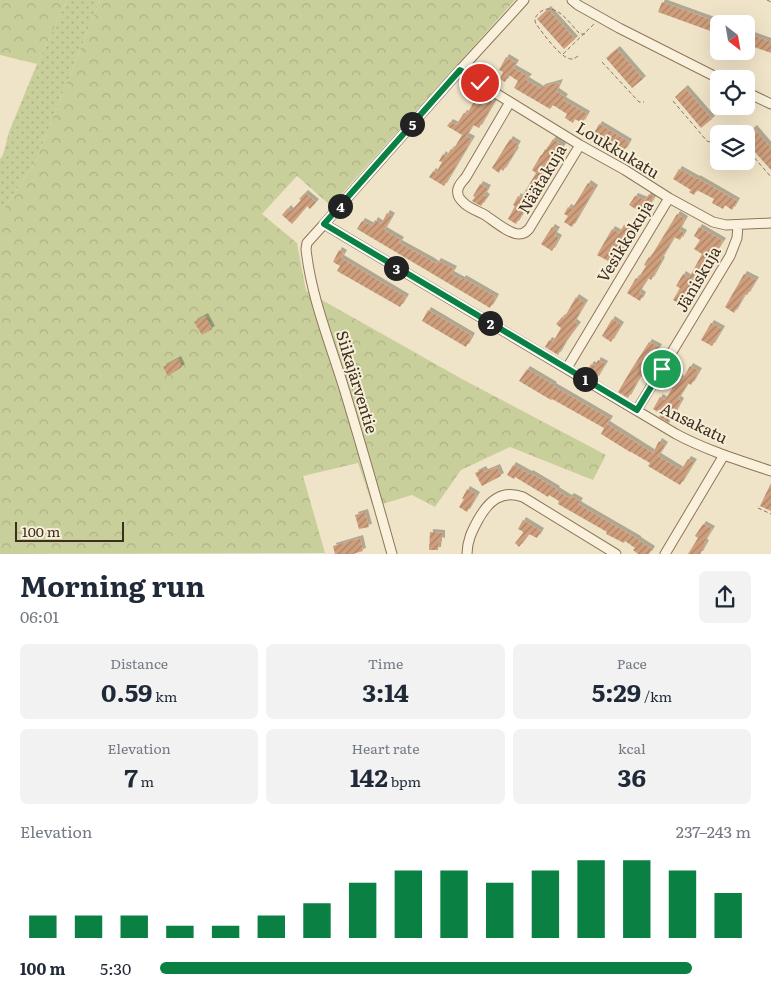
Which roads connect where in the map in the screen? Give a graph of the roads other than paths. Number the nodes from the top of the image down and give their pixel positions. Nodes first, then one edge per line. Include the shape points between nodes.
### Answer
1 (524, 0) edge
2 (572, 0) edge
3 (460, 70) junction
4 (710, 74) edge
5 (755, 96) edge
6 (510, 102) junction
7 (771, 104) edge
8 (580, 145) junction
9 (669, 198) junction
10 (771, 223) edge
11 (324, 224) junction
12 (738, 225) junction
13 (567, 368) junction
14 (637, 410) junction
15 (724, 455) junction
16 (771, 471) edge
17 (392, 554) edge
18 (467, 554) edge
19 (616, 554) edge
20 (665, 554) edge

1 - 3 street, Siikajärventie
2 - 4 street via 633,36
3 - 6 street, Loukkukatu
3 - 11 street, Siikajärventie
5 - 7 street
6 - 8 street, Loukkukatu
6 - 8 street, Näätakuja via 457,191 464,203 511,232 522,234 529,228
8 - 9 street, Loukkukatu
9 - 12 street, Loukkukatu via 714,222
9 - 13 street, Vesikkokuja
10 - 12 street, Loukkukatu
11 - 13 street, Ansakatu
11 - 17 street, Siikajärventie via 307,243 309,274
12 - 14 street, Jäniskuja via 730,256
13 - 14 street, Ansakatu
14 - 15 street, Ansakatu via 694,444
15 - 16 street, Ansakatu
15 - 20 street
18 - 19 street via 471,532 487,505 498,497 510,495 523,497

